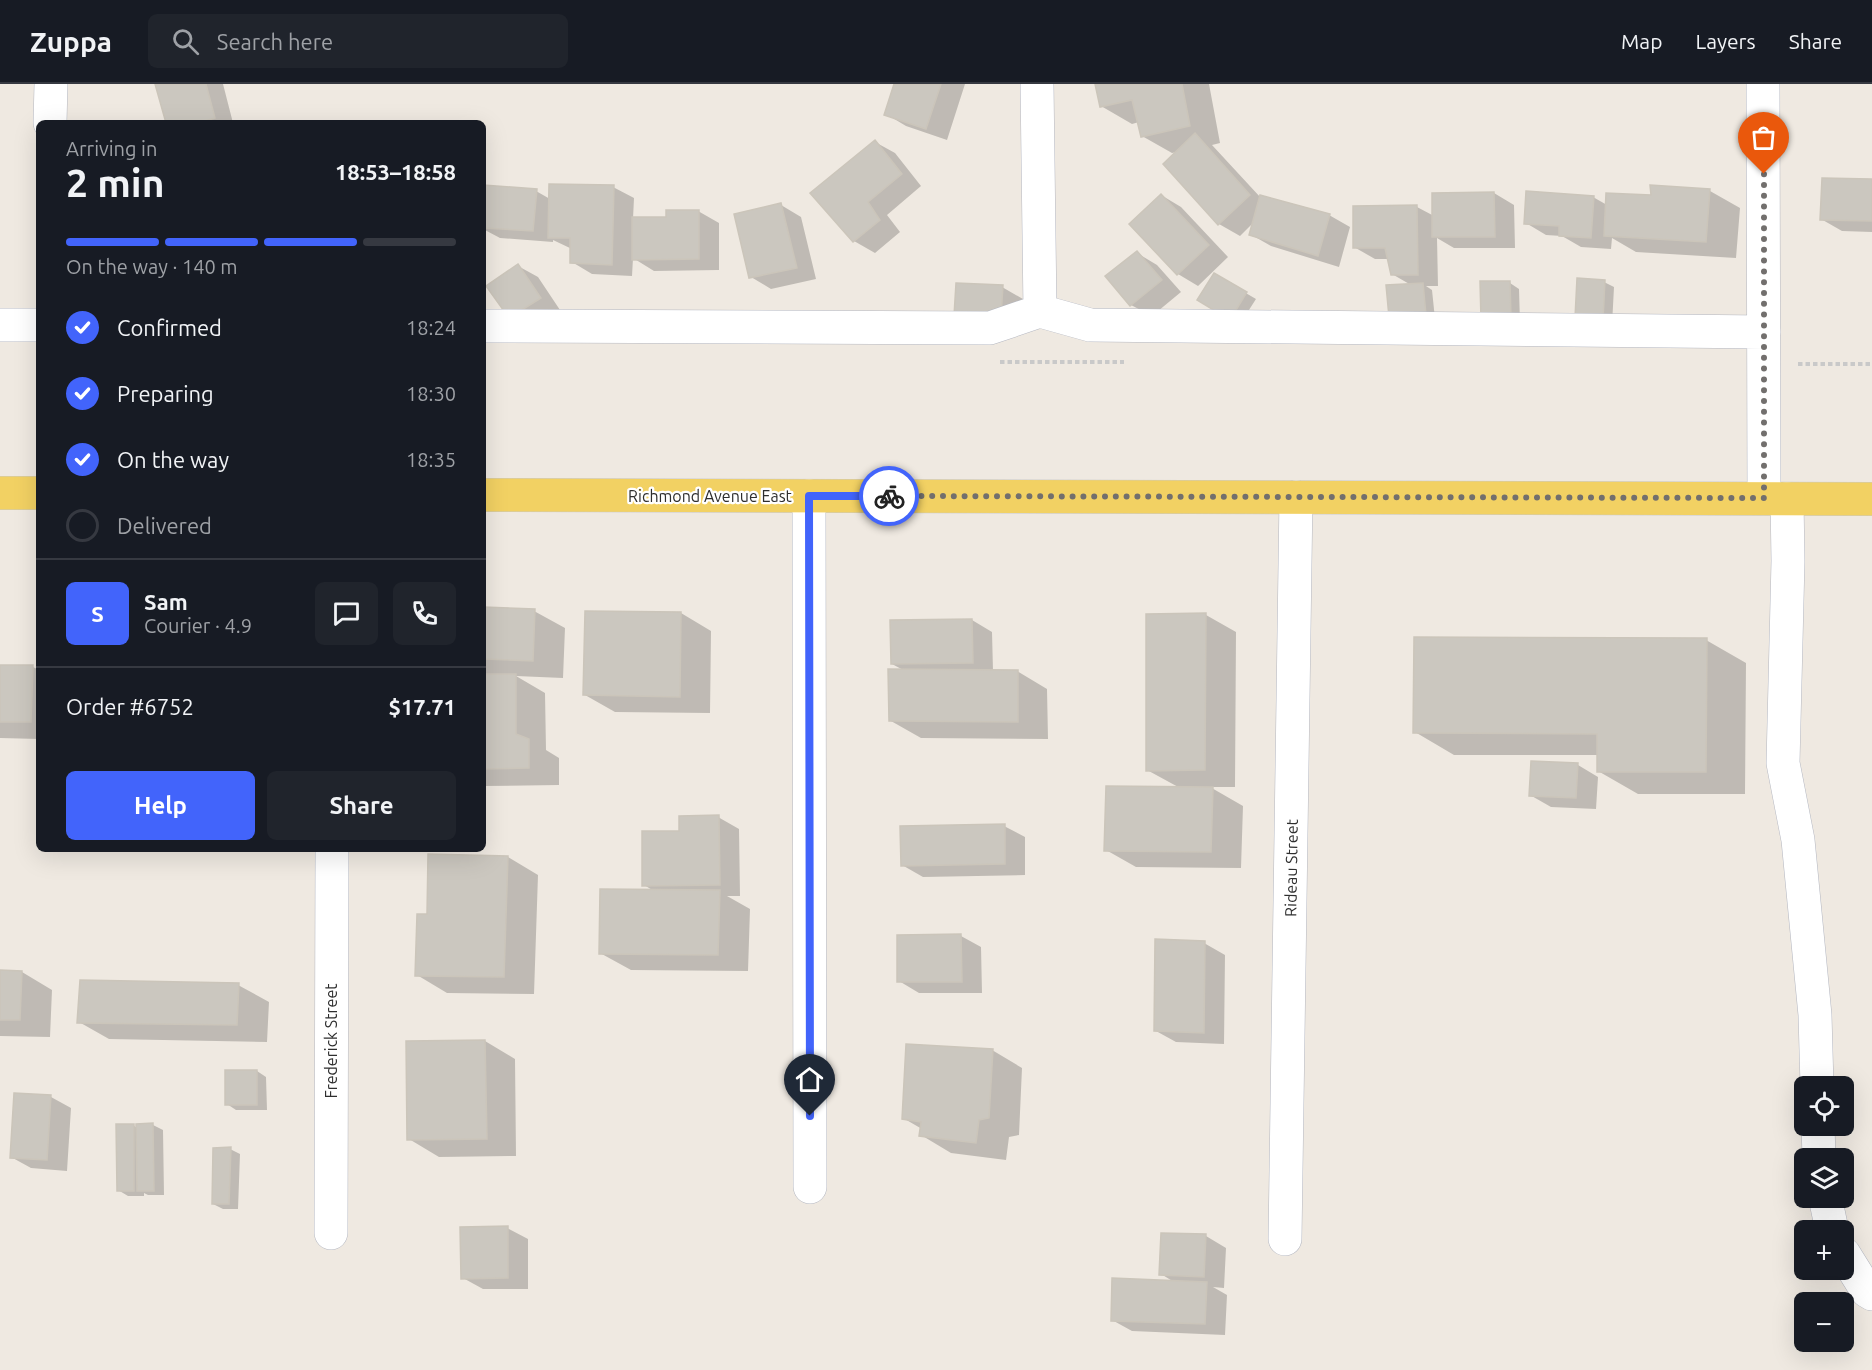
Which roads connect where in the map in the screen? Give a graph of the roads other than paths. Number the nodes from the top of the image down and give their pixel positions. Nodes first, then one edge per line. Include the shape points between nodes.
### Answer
1 (51, 84) edge
2 (1036, 84) edge
3 (1763, 84) edge
4 (50, 120) edge
5 (1040, 311) junction
6 (0, 325) edge
7 (36, 325) edge
8 (486, 326) edge
9 (1764, 332) junction
10 (0, 493) edge
11 (36, 493) edge
12 (486, 495) edge
13 (809, 496) junction
14 (1296, 497) junction
15 (1776, 499) junction
16 (1872, 499) edge
17 (332, 852) edge
18 (1817, 1076) edge
19 (810, 1187) dead end
20 (331, 1233) dead end
21 (1285, 1239) dead end
22 (1854, 1270) edge
23 (1872, 1294) edge

1 - 4 street
2 - 5 street
3 - 9 street
5 - 8 street via 990,328
5 - 9 street via 1090,324
6 - 7 street
9 - 15 street
10 - 11 main road
12 - 13 main road, Richmond Avenue East
13 - 14 main road, Richmond Avenue East
13 - 19 street
14 - 15 main road, Richmond Avenue East
14 - 21 street, Rideau Street
15 - 16 main road, Richmond Avenue East
15 - 18 street via 1788,561 1783,763 1798,840 1815,1015
17 - 20 street, Frederick Street
22 - 23 street

